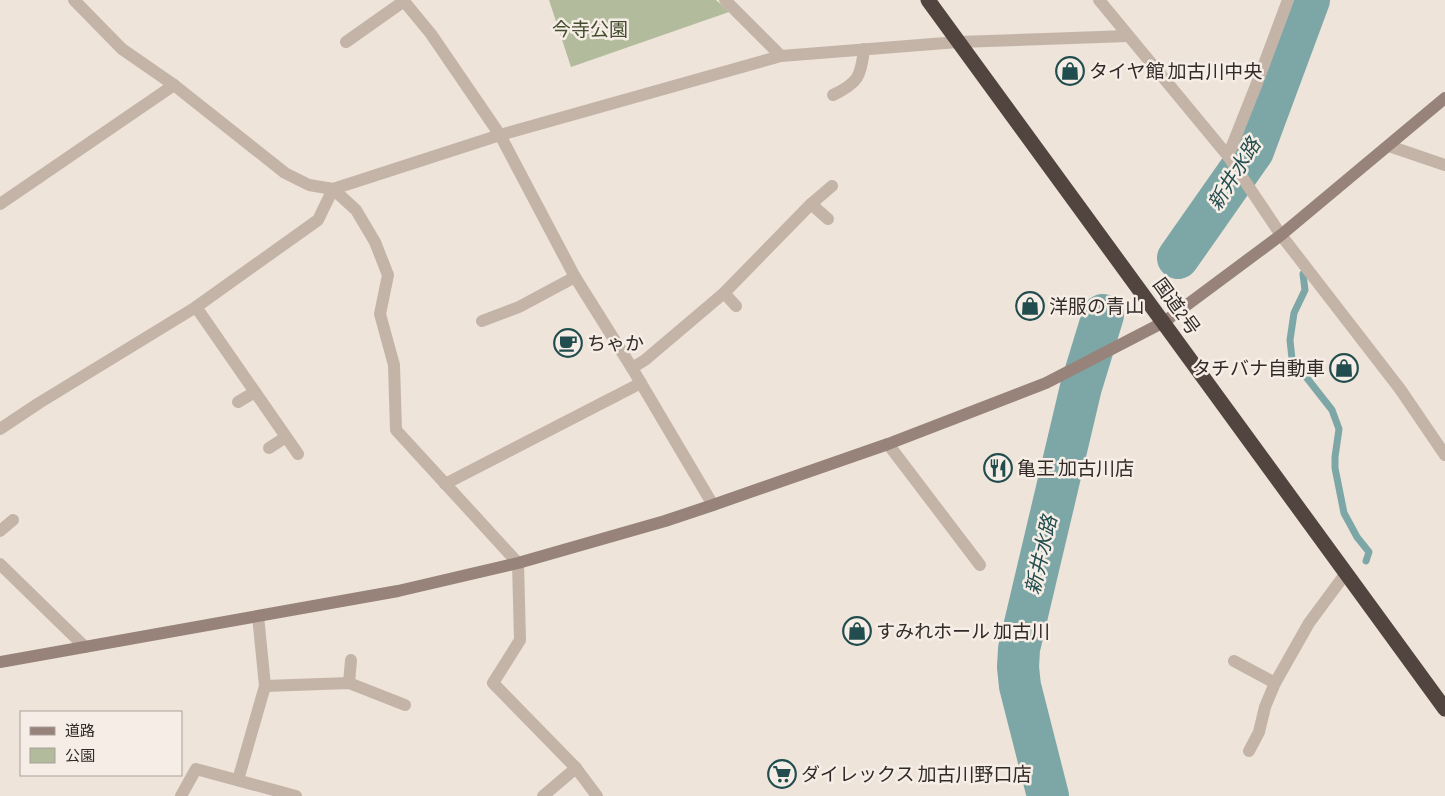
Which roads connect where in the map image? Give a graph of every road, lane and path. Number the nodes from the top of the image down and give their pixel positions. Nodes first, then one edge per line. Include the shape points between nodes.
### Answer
1 (74, 0) edge
2 (726, 0) edge
3 (928, 0) edge
4 (1099, 0) edge
5 (1288, 0) edge
6 (404, 1) edge
7 (1128, 36) junction
8 (346, 42) dead end
9 (958, 42) junction
10 (864, 49) junction
11 (781, 56) junction
12 (174, 85) junction
13 (834, 95) dead end
14 (1445, 98) edge
15 (500, 135) junction
16 (1388, 146) junction
17 (1228, 156) junction
18 (1445, 165) edge
19 (832, 186) dead end
20 (333, 189) junction
21 (0, 204) edge
22 (811, 204) junction
23 (828, 218) dead end
24 (1281, 236) junction
25 (575, 277) junction
26 (724, 293) junction
27 (736, 306) dead end
28 (196, 307) junction
29 (482, 321) dead end
30 (1164, 322) junction
31 (632, 368) junction
32 (641, 383) junction
33 (255, 392) junction
34 (238, 402) dead end
35 (0, 430) edge
36 (286, 437) junction
37 (888, 444) junction
38 (269, 448) dead end
39 (298, 454) dead end
40 (1445, 454) edge
41 (445, 484) junction
42 (713, 505) junction
43 (13, 520) dead end
44 (0, 531) edge
45 (518, 563) junction
46 (0, 564) edge
47 (980, 565) dead end
48 (1346, 573) junction
49 (258, 616) junction
50 (85, 647) junction
51 (351, 660) dead end
52 (1234, 661) dead end
53 (0, 662) edge
54 (349, 683) junction
55 (1274, 683) junction
56 (265, 686) junction
57 (405, 705) dead end
58 (1445, 709) edge
59 (1249, 750) dead end
60 (576, 768) junction
61 (238, 780) junction
62 (182, 796) edge
63 (296, 796) edge
64 (543, 796) edge
65 (597, 796) edge

1 - 12 street via 122,49
2 - 11 street
3 - 9 highway, 国道2号
4 - 7 street
5 - 17 street
6 - 8 street
6 - 15 street via 431,34
7 - 9 street
7 - 17 street
9 - 10 street
9 - 30 highway, 国道2号
10 - 11 street
10 - 13 street via 862,64 852,86
11 - 15 street
12 - 20 street via 285,173 309,185
12 - 21 street
14 - 16 street
15 - 20 street
15 - 25 street
16 - 18 street
16 - 24 street
17 - 24 street
19 - 22 street
20 - 28 street via 318,220
20 - 41 street via 356,210 375,242 388,275 380,314 394,365 396,430
22 - 23 street
22 - 26 street
24 - 30 street
24 - 40 street via 1400,389
25 - 29 street via 519,307
25 - 31 street
26 - 27 street
26 - 31 street
28 - 33 street
28 - 35 street
30 - 37 street via 1046,383
30 - 48 highway, 国道2号
31 - 32 street
32 - 41 street
32 - 42 street
33 - 34 street
33 - 36 street
36 - 38 street
36 - 39 street
37 - 42 street
37 - 47 street
41 - 45 street
42 - 45 street
43 - 44 street
45 - 49 street
45 - 60 street via 520,640 493,683
46 - 50 street
48 - 55 street via 1309,623
48 - 58 highway, 国道2号
49 - 50 street
49 - 56 street
50 - 53 street
51 - 54 street
52 - 55 street
54 - 56 street
54 - 57 street
55 - 59 street via 1259,732
56 - 61 street
60 - 64 street
60 - 65 street
61 - 62 street via 196,769
61 - 63 street

